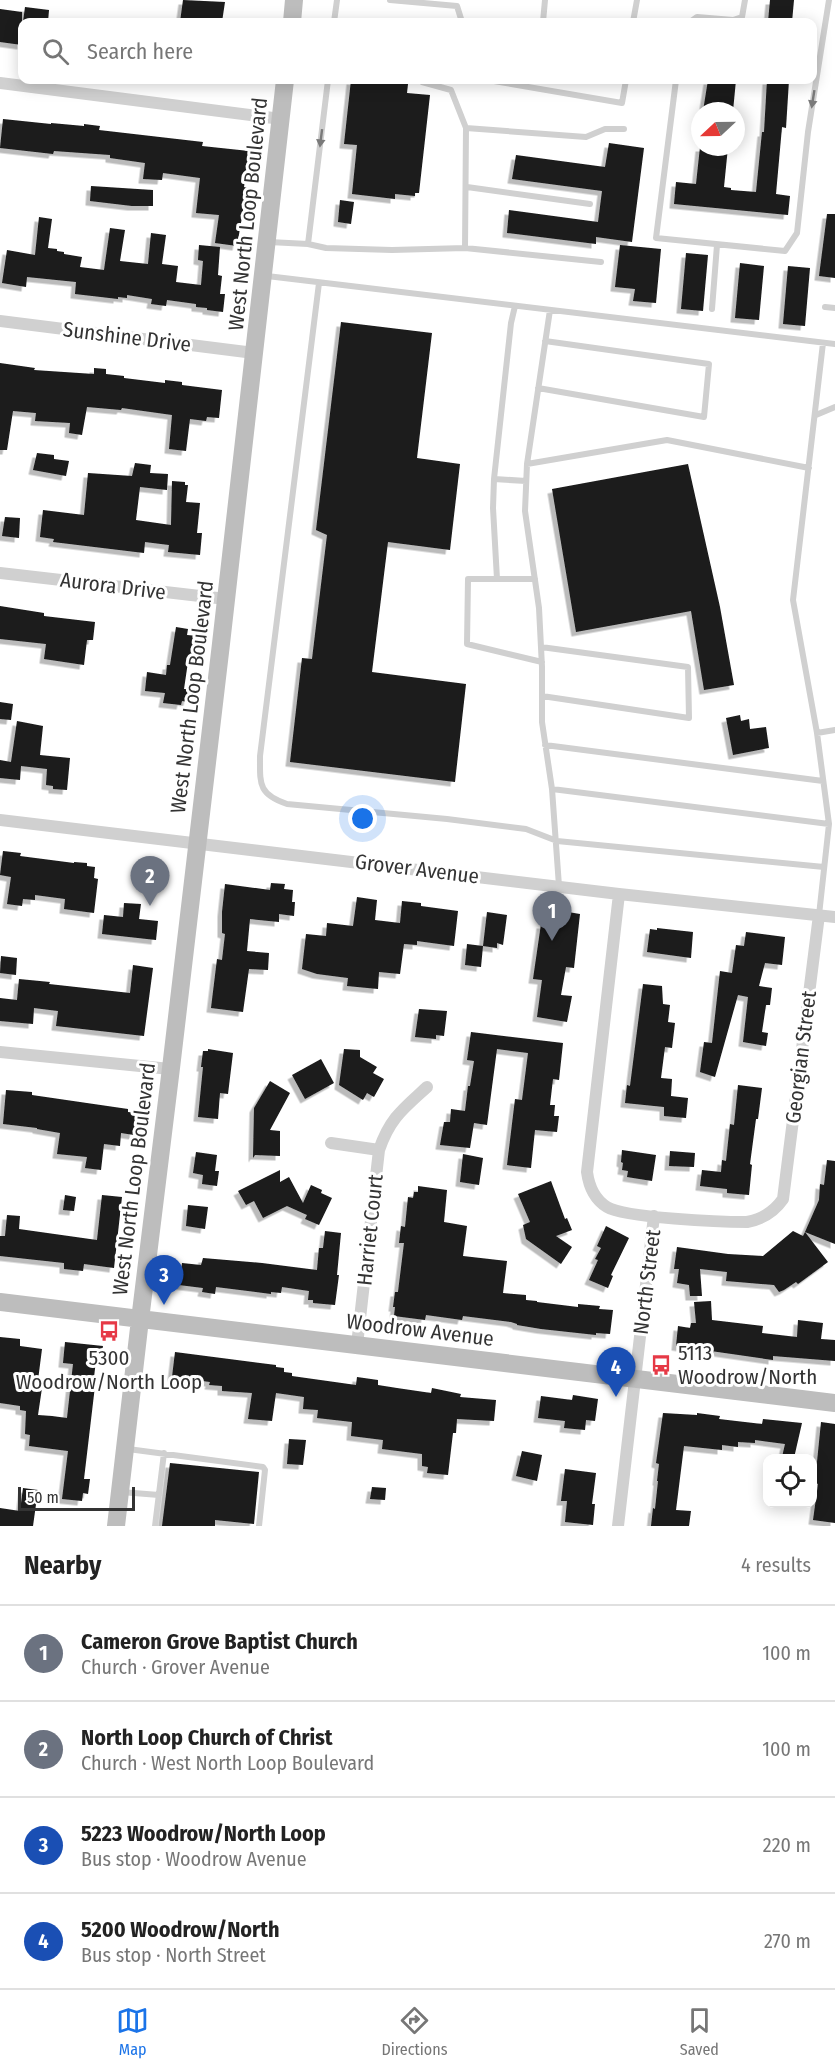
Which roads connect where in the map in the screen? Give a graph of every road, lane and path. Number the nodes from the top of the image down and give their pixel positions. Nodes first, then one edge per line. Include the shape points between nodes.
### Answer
1 (294, 0) edge
2 (337, 0) edge
3 (390, 0) edge
4 (545, 0) edge
5 (637, 0) edge
6 (745, 0) edge
7 (829, 0) edge
8 (294, 18) edge
9 (335, 18) edge
10 (461, 18) edge
11 (543, 18) edge
12 (634, 18) edge
13 (738, 18) edge
14 (817, 75) edge
15 (0, 83) edge
16 (285, 84) edge
17 (328, 84) edge
18 (429, 84) edge
19 (511, 84) edge
20 (625, 84) edge
21 (675, 84) edge
22 (816, 84) edge
23 (281, 119) junction
24 (466, 128) junction
25 (624, 129) dead end
26 (467, 187) junction
27 (590, 204) dead end
28 (268, 242) junction
29 (308, 244) junction
30 (717, 245) junction
31 (465, 248) junction
32 (601, 262) dead end
33 (264, 276) junction
34 (319, 283) junction
35 (515, 306) junction
36 (825, 307) dead end
37 (835, 308) edge
38 (712, 309) dead end
39 (550, 310) junction
40 (0, 321) edge
41 (545, 341) junction
42 (823, 343) junction
43 (835, 344) edge
44 (254, 353) junction
45 (538, 388) junction
46 (835, 407) edge
47 (816, 415) junction
48 (527, 464) junction
49 (809, 468) junction
50 (494, 478) junction
51 (526, 480) junction
52 (0, 573) edge
53 (498, 579) junction
54 (535, 579) junction
55 (226, 599) junction
56 (541, 647) junction
57 (542, 662) junction
58 (542, 696) junction
59 (835, 730) edge
60 (817, 733) junction
61 (545, 744) junction
62 (823, 781) junction
63 (552, 789) junction
64 (0, 820) edge
65 (829, 824) junction
66 (197, 842) junction
67 (556, 842) junction
68 (824, 867) junction
69 (558, 886) junction
70 (619, 894) junction
71 (819, 915) junction
72 (835, 917) edge
73 (0, 1052) edge
74 (170, 1070) junction
75 (427, 1088) dead end
76 (331, 1143) dead end
77 (379, 1150) junction
78 (654, 1216) junction
79 (0, 1302) edge
80 (139, 1319) junction
81 (357, 1345) junction
82 (635, 1379) junction
83 (835, 1403) edge
84 (125, 1448) junction
85 (164, 1453) junction
86 (120, 1492) junction
87 (159, 1495) junction
88 (116, 1526) edge
89 (155, 1526) edge
90 (259, 1526) edge
91 (618, 1526) edge

1 - 8 street
2 - 9 lane
3 - 10 lane via 457,6
4 - 11 lane
5 - 12 lane
6 - 13 lane
7 -> 14 lane
15 - 23 street
16 - 23 street, West North Loop Boulevard
17 -> 29 lane
18 - 24 lane via 451,90
19 - 20 lane via 622,103
21 - 30 lane via 656,238
22 -> 30 lane via 797,233 785,251
23 - 28 street, West North Loop Boulevard
24 - 25 lane via 586,137 605,129
24 - 26 lane
26 - 27 lane
26 - 31 lane
28 - 29 lane
28 - 33 street, West North Loop Boulevard
29 - 31 lane via 370,250
30 - 38 lane
31 - 32 lane
33 - 34 lane
33 - 44 street, West North Loop Boulevard
34 - 35 lane
34 - 67 lane via 260,756 260,783 270,798 287,804 526,829
35 - 39 lane
35 - 50 lane
36 - 37 lane
39 - 41 lane
39 - 42 lane
40 - 44 street, Sunshine Drive
41 - 45 lane
41 - 45 lane via 709,364 704,417
42 - 43 lane
42 - 47 lane
44 - 55 street, West North Loop Boulevard
45 - 48 lane
46 - 47 lane
47 - 49 lane
48 - 49 lane via 667,440
48 - 51 lane
49 - 60 lane via 792,600
50 - 51 lane
50 - 53 lane
51 - 54 lane via 525,511
52 - 55 street, Aurora Drive
53 - 54 lane
53 - 57 lane via 468,579 466,644
54 - 56 lane
55 - 66 street, West North Loop Boulevard
56 - 57 lane
56 - 58 lane via 688,668 689,718
57 - 58 lane
58 - 61 lane
59 - 60 lane
60 - 62 lane
61 - 62 lane
61 - 63 lane
62 - 65 lane
63 - 65 lane
63 - 67 lane
64 - 66 street, Grover Avenue
65 - 68 lane
66 - 69 street, Grover Avenue
66 - 74 street, West North Loop Boulevard
67 - 68 lane
67 - 69 lane
68 - 71 lane
69 - 70 street, Grover Avenue
70 - 71 street, Grover Avenue
70 - 78 street via 587,1163 588,1183 605,1206
71 - 72 street, Grover Avenue
71 - 78 street, Georgian Street via 783,1199 771,1213 747,1222
73 - 74 street
74 - 80 street, West North Loop Boulevard
75 - 77 street, Harriet Court via 395,1116
76 - 77 street, Harriet Court
77 - 81 street, Harriet Court
78 - 82 street, North Street
79 - 80 street, Woodrow Avenue
80 - 81 street, Woodrow Avenue
80 - 84 street, West North Loop Boulevard
81 - 82 street, Woodrow Avenue
82 - 83 street, Woodrow Avenue
82 - 91 street, North Street
84 - 85 lane
84 - 86 street, West North Loop Boulevard
85 - 87 lane
85 - 90 lane via 263,1467
86 - 87 lane
86 - 88 street, West North Loop Boulevard
87 - 89 lane

